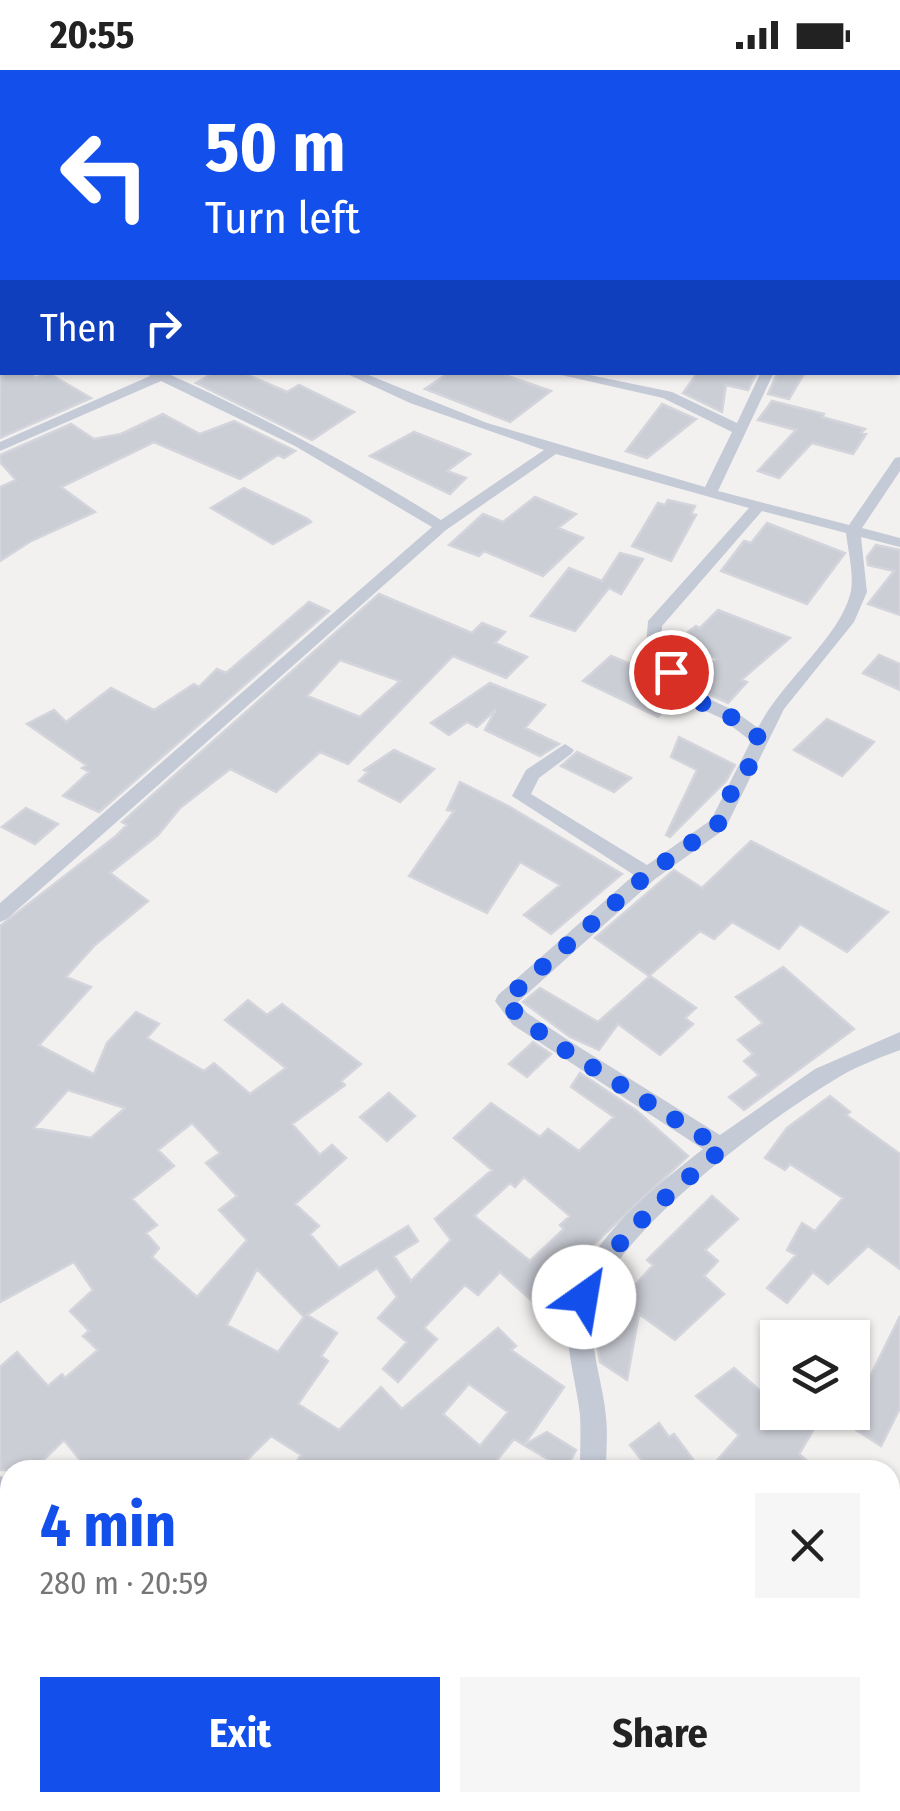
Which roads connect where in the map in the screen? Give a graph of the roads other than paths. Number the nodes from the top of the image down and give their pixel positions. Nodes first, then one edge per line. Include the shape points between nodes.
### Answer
1 (154, 375) edge
2 (158, 375) edge
3 (356, 375) edge
4 (569, 375) edge
5 (767, 375) edge
6 (740, 430) junction
7 (0, 447) edge
8 (556, 448) junction
9 (900, 462) edge
10 (711, 490) junction
11 (760, 504) junction
12 (441, 527) junction
13 (854, 530) junction
14 (900, 543) edge
15 (758, 737) junction
16 (565, 750) dead end
17 (648, 874) junction
18 (0, 914) edge
19 (900, 1041) edge
20 (722, 1149) junction
21 (593, 1460) edge

1 - 7 street
2 - 12 street via 342,463
3 - 8 street
4 - 6 street via 668,395
5 - 6 street
6 - 10 street
8 - 10 street
8 - 12 street
9 - 13 street
10 - 11 street
11 - 13 street
11 - 15 street via 654,625 653,659 689,686 687,696
12 - 18 street
13 - 14 street
13 - 15 street via 860,592 846,622
15 - 17 street via 718,824
16 - 17 street via 532,774 521,796
17 - 20 street via 505,1000 562,1048
19 - 20 street via 827,1073
20 - 21 street via 630,1229 584,1297 580,1334

